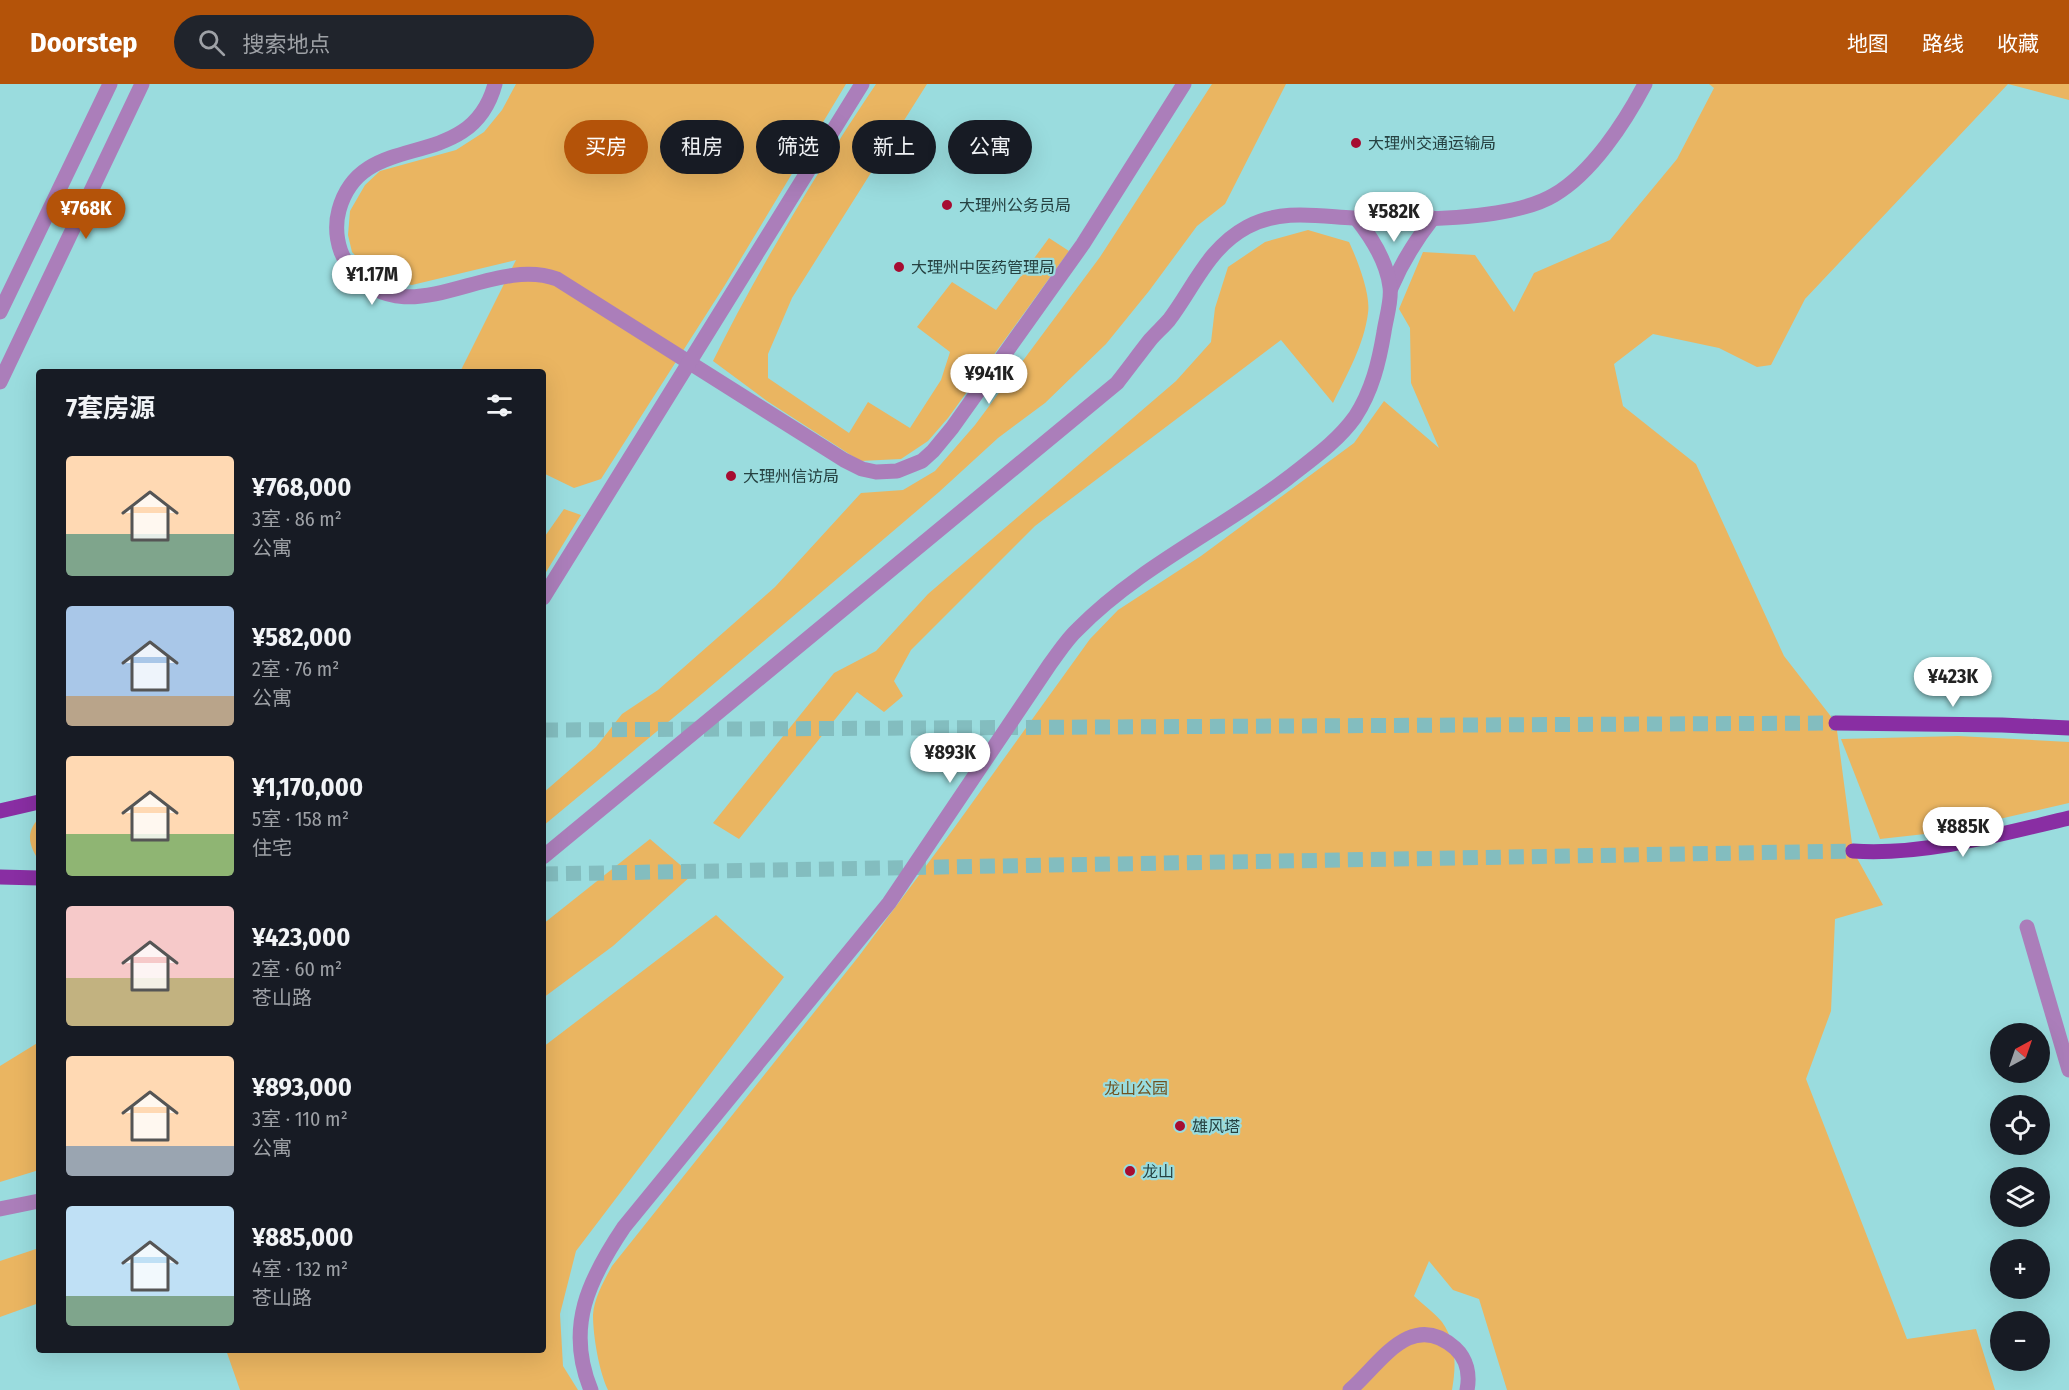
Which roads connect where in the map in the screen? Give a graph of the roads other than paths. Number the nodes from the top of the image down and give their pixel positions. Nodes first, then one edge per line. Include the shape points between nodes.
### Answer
1 (110, 84) edge
2 (142, 84) edge
3 (495, 84) edge
4 (862, 84) edge
5 (1184, 84) edge
6 (1645, 84) edge
7 (1356, 218) junction
8 (1433, 218) junction
9 (1391, 288) junction
10 (0, 312) edge
11 (688, 363) junction
12 (0, 382) edge
13 (546, 593) edge
14 (1836, 723) tunnel mouth
15 (2069, 728) edge
16 (36, 803) edge
17 (0, 811) edge
18 (2069, 818) edge
19 (1853, 851) tunnel mouth
20 (546, 854) edge
21 (0, 877) edge
22 (36, 878) edge
23 (2027, 927) dead end
24 (2069, 1070) edge
25 (36, 1202) edge
26 (0, 1209) edge
27 (591, 1390) edge
28 (1350, 1390) edge
29 (1467, 1390) edge

1 - 10 street
2 - 12 street
3 - 11 street via 483,113 459,135 382,160 353,180 338,212 336,229 346,263 371,288 405,298 526,273 544,274 566,284
4 - 11 street
5 - 11 street via 1083,243 952,428 916,464 887,472 862,469
6 - 8 street via 1599,155 1586,171 1554,196 1526,207
7 - 8 street
7 - 9 street via 1381,257
7 - 20 street via 1284,215 1262,220 1230,238 1214,253 1169,320 1117,383
8 - 9 street via 1408,252
9 - 27 street via 1371,387 1343,432 1254,504 1156,566 1077,629 889,903 624,1227 605,1255 584,1301 582,1353
11 - 13 street
14 - 15 main road
16 - 17 main road
18 - 19 main road via 1943,844
21 - 22 main road
23 - 24 street
25 - 26 street
28 - 29 street via 1397,1344 1410,1336 1425,1335 1442,1339 1460,1353 1466,1365

